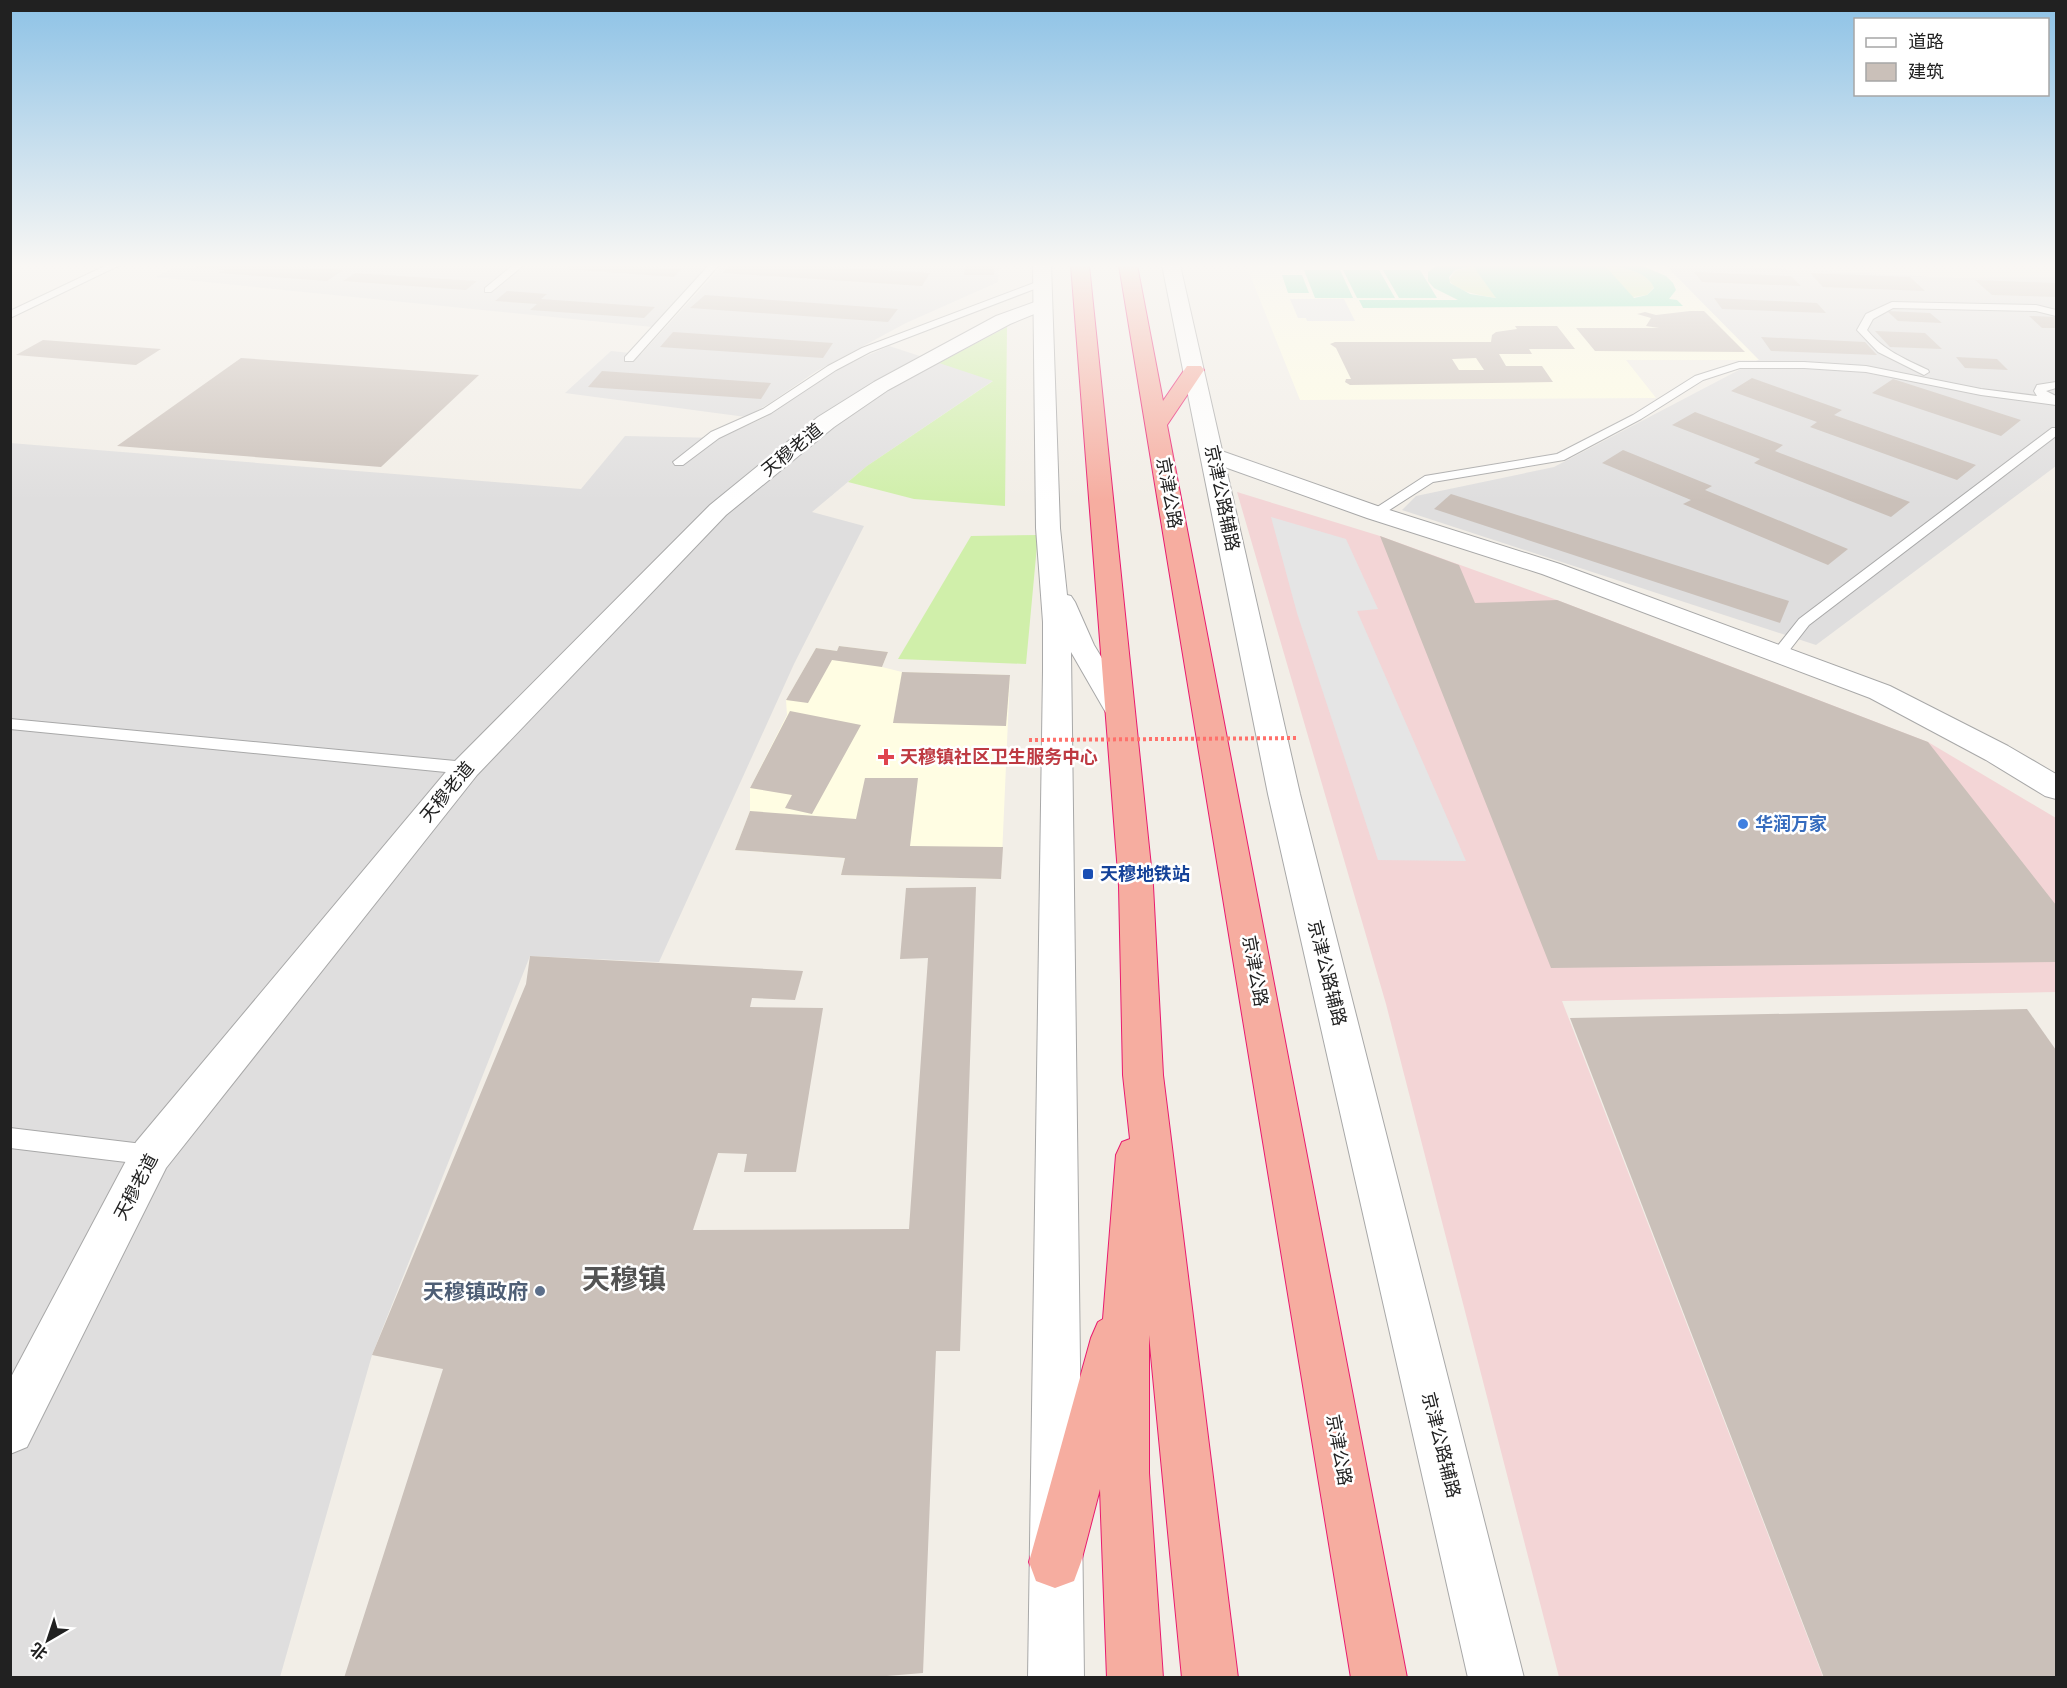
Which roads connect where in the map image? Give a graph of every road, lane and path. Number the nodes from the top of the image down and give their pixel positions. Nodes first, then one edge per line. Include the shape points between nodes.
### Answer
1 (643, 344) edge
2 (883, 344) edge
3 (959, 344) edge
4 (1044, 344) edge
5 (1087, 344) edge
6 (1142, 344) edge
7 (1188, 344) edge
8 (1873, 344) edge
9 (629, 359) dead end
10 (1194, 370) junction
11 (2056, 385) edge
12 (2040, 391) junction
13 (2056, 401) edge
14 (1157, 424) junction
15 (2056, 430) edge
16 (1213, 455) junction
17 (679, 462) dead end
18 (1375, 513) junction
19 (1051, 566) junction
20 (1779, 653) junction
21 (1119, 711) junction
22 (10, 724) edge
23 (1299, 738) dead end
24 (1029, 740) dead end
25 (466, 768) junction
26 (2056, 788) edge
27 (1143, 1075) junction
28 (10, 1138) edge
29 (151, 1155) junction
30 (1126, 1290) junction
31 (10, 1430) edge
32 (1055, 1562) junction
33 (1056, 1677) edge
34 (1135, 1677) edge
35 (1210, 1677) edge
36 (1379, 1677) edge
37 (1496, 1677) edge

1 - 9 lane
2 - 17 lane via 832,368 766,411 715,435
3 - 25 street, 天穆老道 via 881,386 826,422 718,510
4 - 19 street
5 - 21 highway
6 - 14 highway, 京津公路
7 - 10 street, 京津公路辅路
8 - 12 lane via 1924,372 2007,389
10 - 14 highway
10 - 16 street, 京津公路辅路
11 - 12 lane via 2041,387
12 - 13 lane
13 - 18 lane via 1981,392 1866,369 1739,365 1699,378 1637,417 1560,457 1429,480
14 - 36 highway, 京津公路
15 - 20 lane via 1804,622
16 - 18 street
16 - 37 street, 京津公路辅路 via 1282,783
18 - 20 street via 1551,569
19 - 21 street via 1080,645
19 - 32 street via 1056,622 1058,784
20 - 26 street via 1880,692
21 - 27 highway via 1136,886
22 - 25 lane
23 - 24 path, bridge
25 - 29 street, 天穆老道
27 - 30 highway
27 - 35 highway
28 - 29 lane
29 - 31 street, 天穆老道
30 - 32 highway
30 - 34 highway via 1124,1473
32 - 33 street

